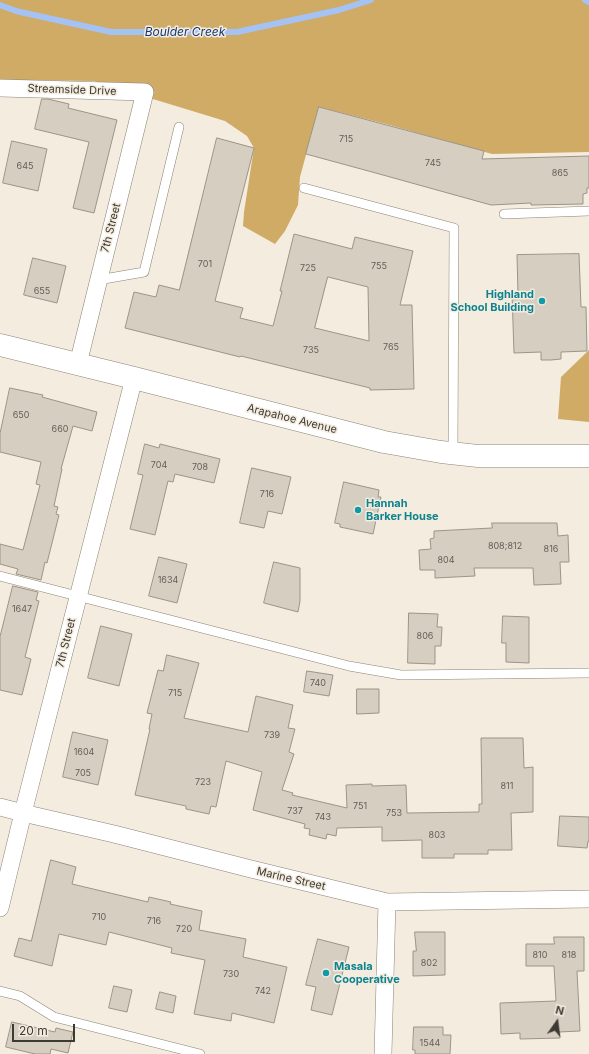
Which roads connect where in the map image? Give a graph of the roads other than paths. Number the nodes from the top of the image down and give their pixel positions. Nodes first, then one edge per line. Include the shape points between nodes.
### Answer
1 (0, 88) edge
2 (145, 92) joint
3 (180, 126) dead end
4 (304, 188) dead end
5 (589, 211) edge
6 (504, 214) dead end
7 (98, 280) junction
8 (0, 345) edge
9 (78, 364) junction
10 (134, 378) junction
11 (453, 454) junction
12 (589, 456) edge
13 (0, 576) edge
14 (79, 596) junction
15 (589, 673) edge
16 (0, 807) edge
17 (23, 813) junction
18 (589, 899) edge
19 (387, 902) junction
20 (0, 908) edge
21 (0, 990) edge
22 (200, 1054) edge
23 (382, 1054) edge

1 - 2 street, Streamside Drive
2 - 7 street, 7th Street
3 - 7 lane via 144,272
4 - 11 lane via 454,228
5 - 6 lane
7 - 9 street, 7th Street
8 - 9 street, Arapahoe Avenue
9 - 10 street, Arapahoe Avenue
10 - 11 street, Arapahoe Avenue via 384,442
10 - 14 street, 7th Street
11 - 12 street, Arapahoe Avenue
13 - 14 lane
14 - 15 lane via 349,666 401,675
14 - 17 street, 7th Street
16 - 17 street, Marine Street
17 - 19 street, Marine Street
17 - 20 street, 7th Street
18 - 19 street, Marine Street
19 - 23 street
21 - 22 lane via 20,996 54,1017

